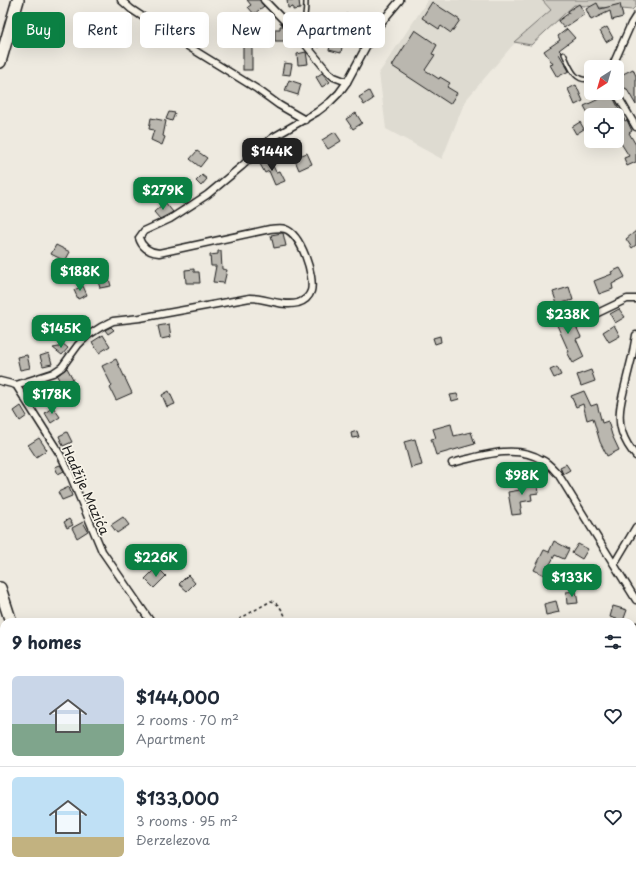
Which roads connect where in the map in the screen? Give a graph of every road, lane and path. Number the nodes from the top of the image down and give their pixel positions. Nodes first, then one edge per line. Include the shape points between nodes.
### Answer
1 (18, 0) edge
2 (121, 0) edge
3 (264, 0) edge
4 (306, 0) edge
5 (400, 0) edge
6 (306, 12) edge
7 (636, 16) edge
8 (283, 20) edge
9 (308, 48) edge
10 (564, 54) dead end
11 (615, 60) edge
12 (0, 62) edge
13 (584, 79) edge
14 (347, 82) junction
15 (620, 100) edge
16 (305, 120) junction
17 (636, 127) edge
18 (636, 299) edge
19 (585, 319) dead end
20 (636, 335) edge
21 (0, 381) edge
22 (16, 385) junction
23 (636, 456) edge
24 (452, 462) dead end
25 (636, 526) edge
26 (614, 564) junction
27 (0, 588) edge
28 (636, 600) edge
29 (10, 618) edge
30 (148, 618) edge
31 (241, 618) edge
32 (286, 618) edge

1 - 12 highway
2 - 16 street via 181,42
3 - 8 street
4 - 6 lane
5 - 14 street via 375,30
7 - 11 street
9 - 14 street via 327,71
10 - 13 lane via 576,77
14 - 16 street via 330,102
15 - 17 street
16 - 22 street via 272,138 207,195 170,219 144,231 139,238 149,251 159,253 270,229 286,229 296,237 305,255 312,286 307,298 300,302 283,304 250,298 113,322 87,336 62,367 42,378
18 - 19 street via 627,299
20 - 23 street via 620,416 622,432
21 - 22 street
22 - 30 street, Hadžije Mazića via 61,456 102,551
24 - 26 street via 510,452 532,455 542,460 558,474
25 - 26 street
26 - 28 street
27 - 29 highway
31 - 32 path via 274,601

